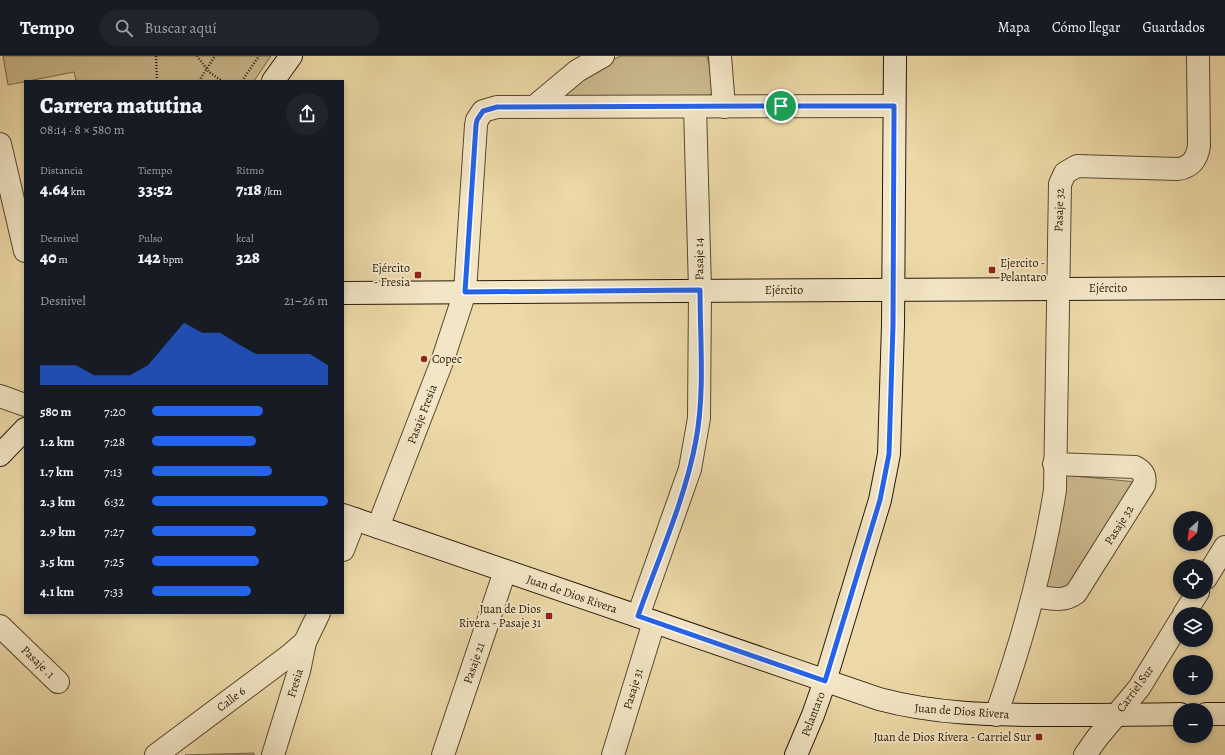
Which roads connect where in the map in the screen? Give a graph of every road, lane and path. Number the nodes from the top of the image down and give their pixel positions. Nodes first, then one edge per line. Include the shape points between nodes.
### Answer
1 (156, 56) edge
2 (197, 56) edge
3 (215, 56) edge
4 (259, 56) edge
5 (291, 56) edge
6 (603, 56) edge
7 (720, 56) edge
8 (895, 56) edge
9 (1198, 56) edge
10 (207, 68) junction
11 (157, 80) edge
12 (200, 80) edge
13 (221, 80) edge
14 (243, 80) edge
15 (274, 80) edge
16 (534, 106) junction
17 (894, 106) junction
18 (695, 107) junction
19 (724, 107) junction
20 (0, 144) edge
21 (24, 248) edge
22 (1057, 288) junction
23 (1225, 288) edge
24 (893, 289) junction
25 (700, 290) junction
26 (465, 292) junction
27 (344, 293) edge
28 (0, 396) edge
29 (24, 405) edge
30 (24, 430) edge
31 (0, 455) edge
32 (1054, 464) junction
33 (349, 517) edge
34 (378, 527) junction
35 (344, 544) edge
36 (1225, 547) edge
37 (1213, 567) edge
38 (505, 571) junction
39 (1032, 596) junction
40 (319, 614) edge
41 (646, 619) junction
42 (0, 626) edge
43 (1173, 632) edge
44 (305, 642) junction
45 (825, 681) junction
46 (58, 682) dead end
47 (1173, 714) edge
48 (1213, 714) edge
49 (1225, 714) edge
50 (996, 715) junction
51 (1116, 715) junction
52 (156, 755) edge
53 (273, 755) edge
54 (443, 755) edge
55 (613, 755) edge
56 (796, 755) edge
57 (1085, 755) edge

1 - 11 path
2 - 10 path
3 - 10 path
4 - 14 path
5 - 15 street
6 - 16 street via 577,71
7 - 19 street
8 - 17 street, Pelantaro
9 - 22 street, Pasaje 32 via 1199,146 1193,162 1178,169 1077,166 1070,169 1062,178 1059,190
10 - 12 path
10 - 13 path
16 - 18 street
16 - 26 street, Pasaje Fresia via 492,107 483,111 477,120
17 - 19 street
17 - 24 street, Pelantaro
18 - 19 street
18 - 25 street, Pasaje 14
20 - 21 street
22 - 23 street, Ejército
22 - 24 street, Ejército
22 - 32 street, Pasaje 32
24 - 25 street, Ejército
24 - 45 street, Pelantaro via 891,431 886,476
25 - 26 street, Ejército
25 - 41 street, Pasaje 14 via 700,396 696,440
26 - 27 street, Ejército
26 - 34 street, Pasaje Fresia via 443,359
28 - 29 street
30 - 31 street
32 - 39 street, Pasaje 32 via 1055,490 1052,510
32 - 39 street, Pasaje 32 via 1135,468 1140,470 1145,479 1144,485 1076,593 1060,600
33 - 34 street, Juan de Dios Rivera
33 - 35 street
34 - 38 street, Juan de Dios Rivera
36 - 37 street
38 - 41 street, Juan de Dios Rivera
38 - 54 street, Pasaje 21
39 - 50 street, Pasaje 32
40 - 44 street, Fresia
41 - 45 street, Juan de Dios Rivera
41 - 55 street, Pasaje 31
42 - 46 street, Pasaje .1
43 - 51 street, Carriel Sur via 1139,688
44 - 52 street, Calle 6
44 - 53 street, Fresia via 299,671
45 - 50 street, Juan de Dios Rivera via 905,706
45 - 56 street, Pelantaro
47 - 51 street, Juan de Dios Rivera
48 - 49 street
50 - 51 street, Juan de Dios Rivera
51 - 57 street, Carriel Sur

